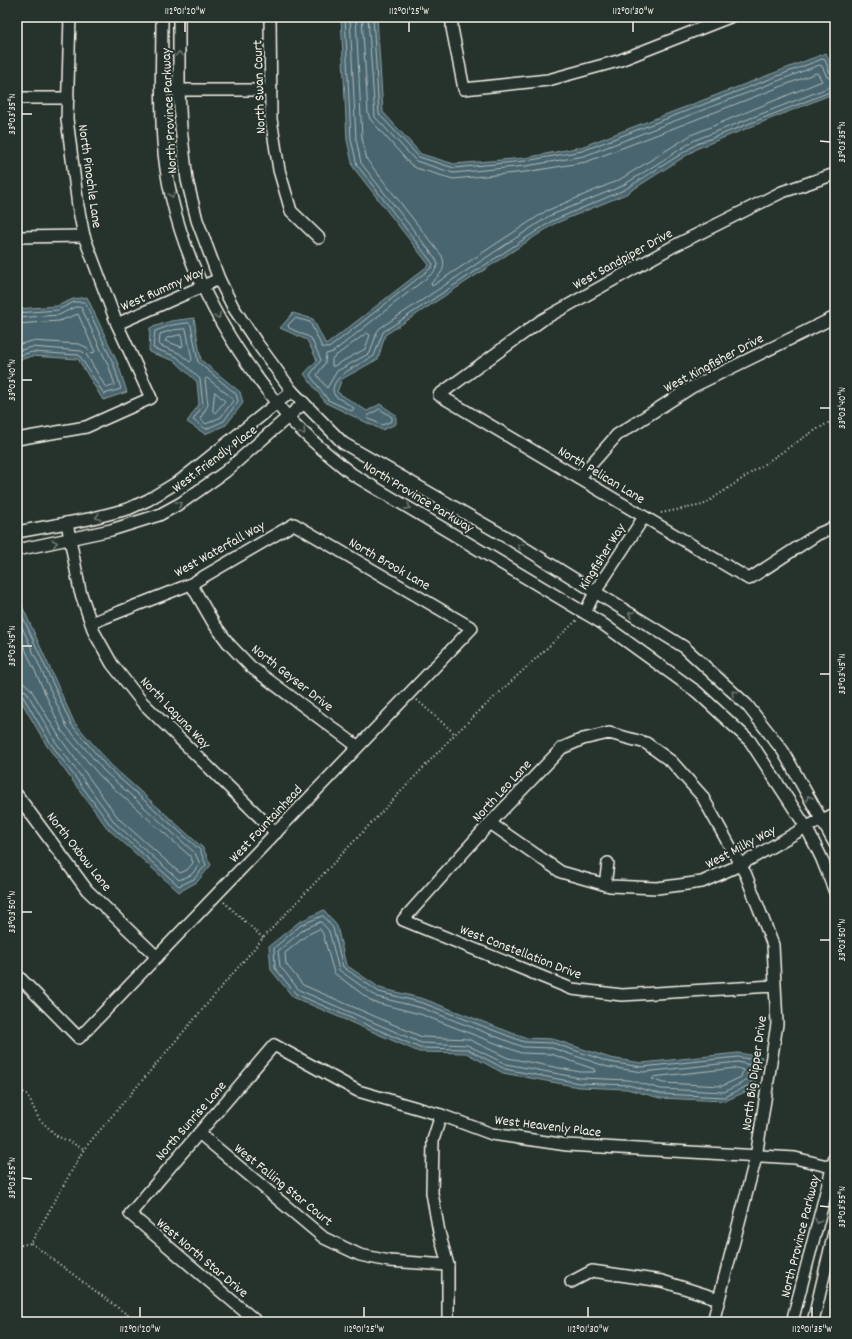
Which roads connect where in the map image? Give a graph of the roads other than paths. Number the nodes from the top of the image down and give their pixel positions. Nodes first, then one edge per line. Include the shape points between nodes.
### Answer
1 (70, 17) edge
2 (162, 17) edge
3 (179, 17) edge
4 (270, 17) edge
5 (452, 17) edge
6 (730, 17) edge
7 (162, 90) junction
8 (271, 90) junction
9 (179, 91) junction
10 (17, 98) edge
11 (68, 98) junction
12 (835, 174) edge
13 (84, 236) junction
14 (17, 237) edge
15 (320, 238) dead end
16 (219, 279) junction
17 (201, 286) junction
18 (835, 317) edge
19 (117, 324) junction
20 (292, 391) junction
21 (439, 395) joint
22 (304, 403) junction
23 (277, 404) junction
24 (288, 417) junction
25 (17, 439) edge
26 (579, 478) junction
27 (644, 517) junction
28 (68, 523) junction
29 (294, 524) joint
30 (835, 527) edge
31 (17, 532) edge
32 (72, 540) junction
33 (17, 550) edge
34 (191, 584) junction
35 (595, 592) junction
36 (585, 612) junction
37 (91, 623) junction
38 (472, 628) joint
39 (646, 742) joint
40 (357, 746) junction
41 (17, 795) edge
42 (835, 814) edge
43 (490, 823) junction
44 (814, 823) junction
45 (276, 833) junction
46 (835, 844) edge
47 (608, 863) dead end
48 (740, 865) junction
49 (605, 885) junction
50 (835, 892) edge
51 (403, 920) joint
52 (157, 957) junction
53 (17, 975) edge
54 (775, 986) junction
55 (274, 1045) joint
56 (441, 1115) junction
57 (198, 1133) junction
58 (756, 1157) junction
59 (834, 1164) edge
60 (130, 1214) joint
61 (835, 1228) edge
62 (448, 1265) junction
63 (571, 1282) dead end
64 (719, 1299) junction
65 (257, 1322) edge
66 (448, 1322) edge
67 (714, 1322) edge
68 (792, 1322) edge
69 (813, 1322) edge

1 - 11 street, North Pinochle Lane
2 - 7 street, North Province Parkway
9 -> 3 street, North Province Parkway
4 - 8 street, North Swan Court
5 - 6 street via 464,89 548,80 618,61
7 - 9 street
7 -> 17 street, North Province Parkway via 163,142 171,190 182,234
8 - 9 street
8 - 15 street, North Swan Court via 271,119 279,170 291,212
9 - 16 street, North Province Parkway via 187,180 197,220
10 - 11 street
11 - 13 street, North Pinochle Lane via 67,119
12 - 21 street, West Sandpiper Drive via 775,196 674,246 549,316
13 - 14 street
13 - 19 street, North Pinochle Lane
16 - 17 street, West Rummy Way
16 - 20 street, North Province Parkway via 233,307 257,344
17 - 19 street, West Rummy Way
17 -> 23 street, North Province Parkway via 241,355
18 - 26 street, West Kingfisher Drive via 692,387 618,435
19 - 25 street, North Pinochle Lane via 151,398 86,427
20 - 22 street, North Province Parkway
20 - 23 street, West Friendly Place
21 - 26 street, North Pelican Lane
22 - 24 street, West Friendly Place
35 -> 22 street, North Province Parkway via 513,541 343,443
23 - 24 street, North Province Parkway
23 -> 28 street, West Friendly Place via 181,480 148,500 128,509
32 -> 24 street, West Friendly Place via 159,515 181,503 225,472
24 -> 36 street, North Province Parkway via 318,447 352,474
26 - 27 street, North Pelican Lane
27 - 30 street, North Pelican Lane via 749,579 818,534
27 - 35 street, Kingfisher Way
28 - 31 street, West Friendly Place
28 - 32 street, North Laguna Way
29 - 34 street, West Waterfall Way
29 - 38 street, North Brook Lane
33 -> 32 street, West Friendly Place
32 - 37 street, North Laguna Way via 80,591
34 - 37 street, West Waterfall Way
34 - 40 street, North Geyser Drive via 214,624 251,667
35 - 36 street, Kingfisher Way
44 -> 35 street, North Province Parkway via 783,751 746,705 684,647
36 - 44 street, North Province Parkway via 697,692 750,741
37 - 45 street, North Laguna Way via 112,664 142,702
38 - 40 street, West Fountainhead
39 - 43 street, North Leo Lane via 609,733 583,739 562,748
39 - 48 street, North Big Dipper Drive via 672,762 702,796
40 - 45 street, West Fountainhead
41 - 52 street, North Oxbow Lane via 87,890
42 - 44 street, West Milky Way
43 - 49 street, West Milky Way via 561,872
43 - 51 street, North Leo Lane
44 - 46 street, North Province Parkway
44 - 48 street, West Milky Way
44 - 50 street, North Province Parkway via 821,856
45 - 52 street, West Fountainhead
47 - 49 street
48 - 49 street, West Milky Way via 702,882 657,888
48 - 54 street, North Big Dipper Drive via 773,945
51 - 54 street, West Constellation Drive via 572,989 622,995
52 - 53 street, West Fountainhead via 79,1038
54 - 58 street, North Big Dipper Drive via 777,1024
55 - 56 street, West Heavenly Place via 358,1091
55 - 57 street, North Sunrise Lane
56 - 58 street, West Heavenly Place via 492,1134 567,1145
56 - 62 street via 433,1140 432,1194
57 - 60 street, North Sunrise Lane
57 - 62 street, West Falling Star Court via 324,1238 360,1255 390,1261
58 - 59 street, West Heavenly Place via 795,1158
58 - 64 street, North Big Dipper Drive
59 -> 68 street, North Province Parkway
60 - 65 street, West North Star Drive
61 - 69 street
62 - 66 street
63 - 64 street via 592,1271 662,1281
64 - 67 street, North Big Dipper Drive

